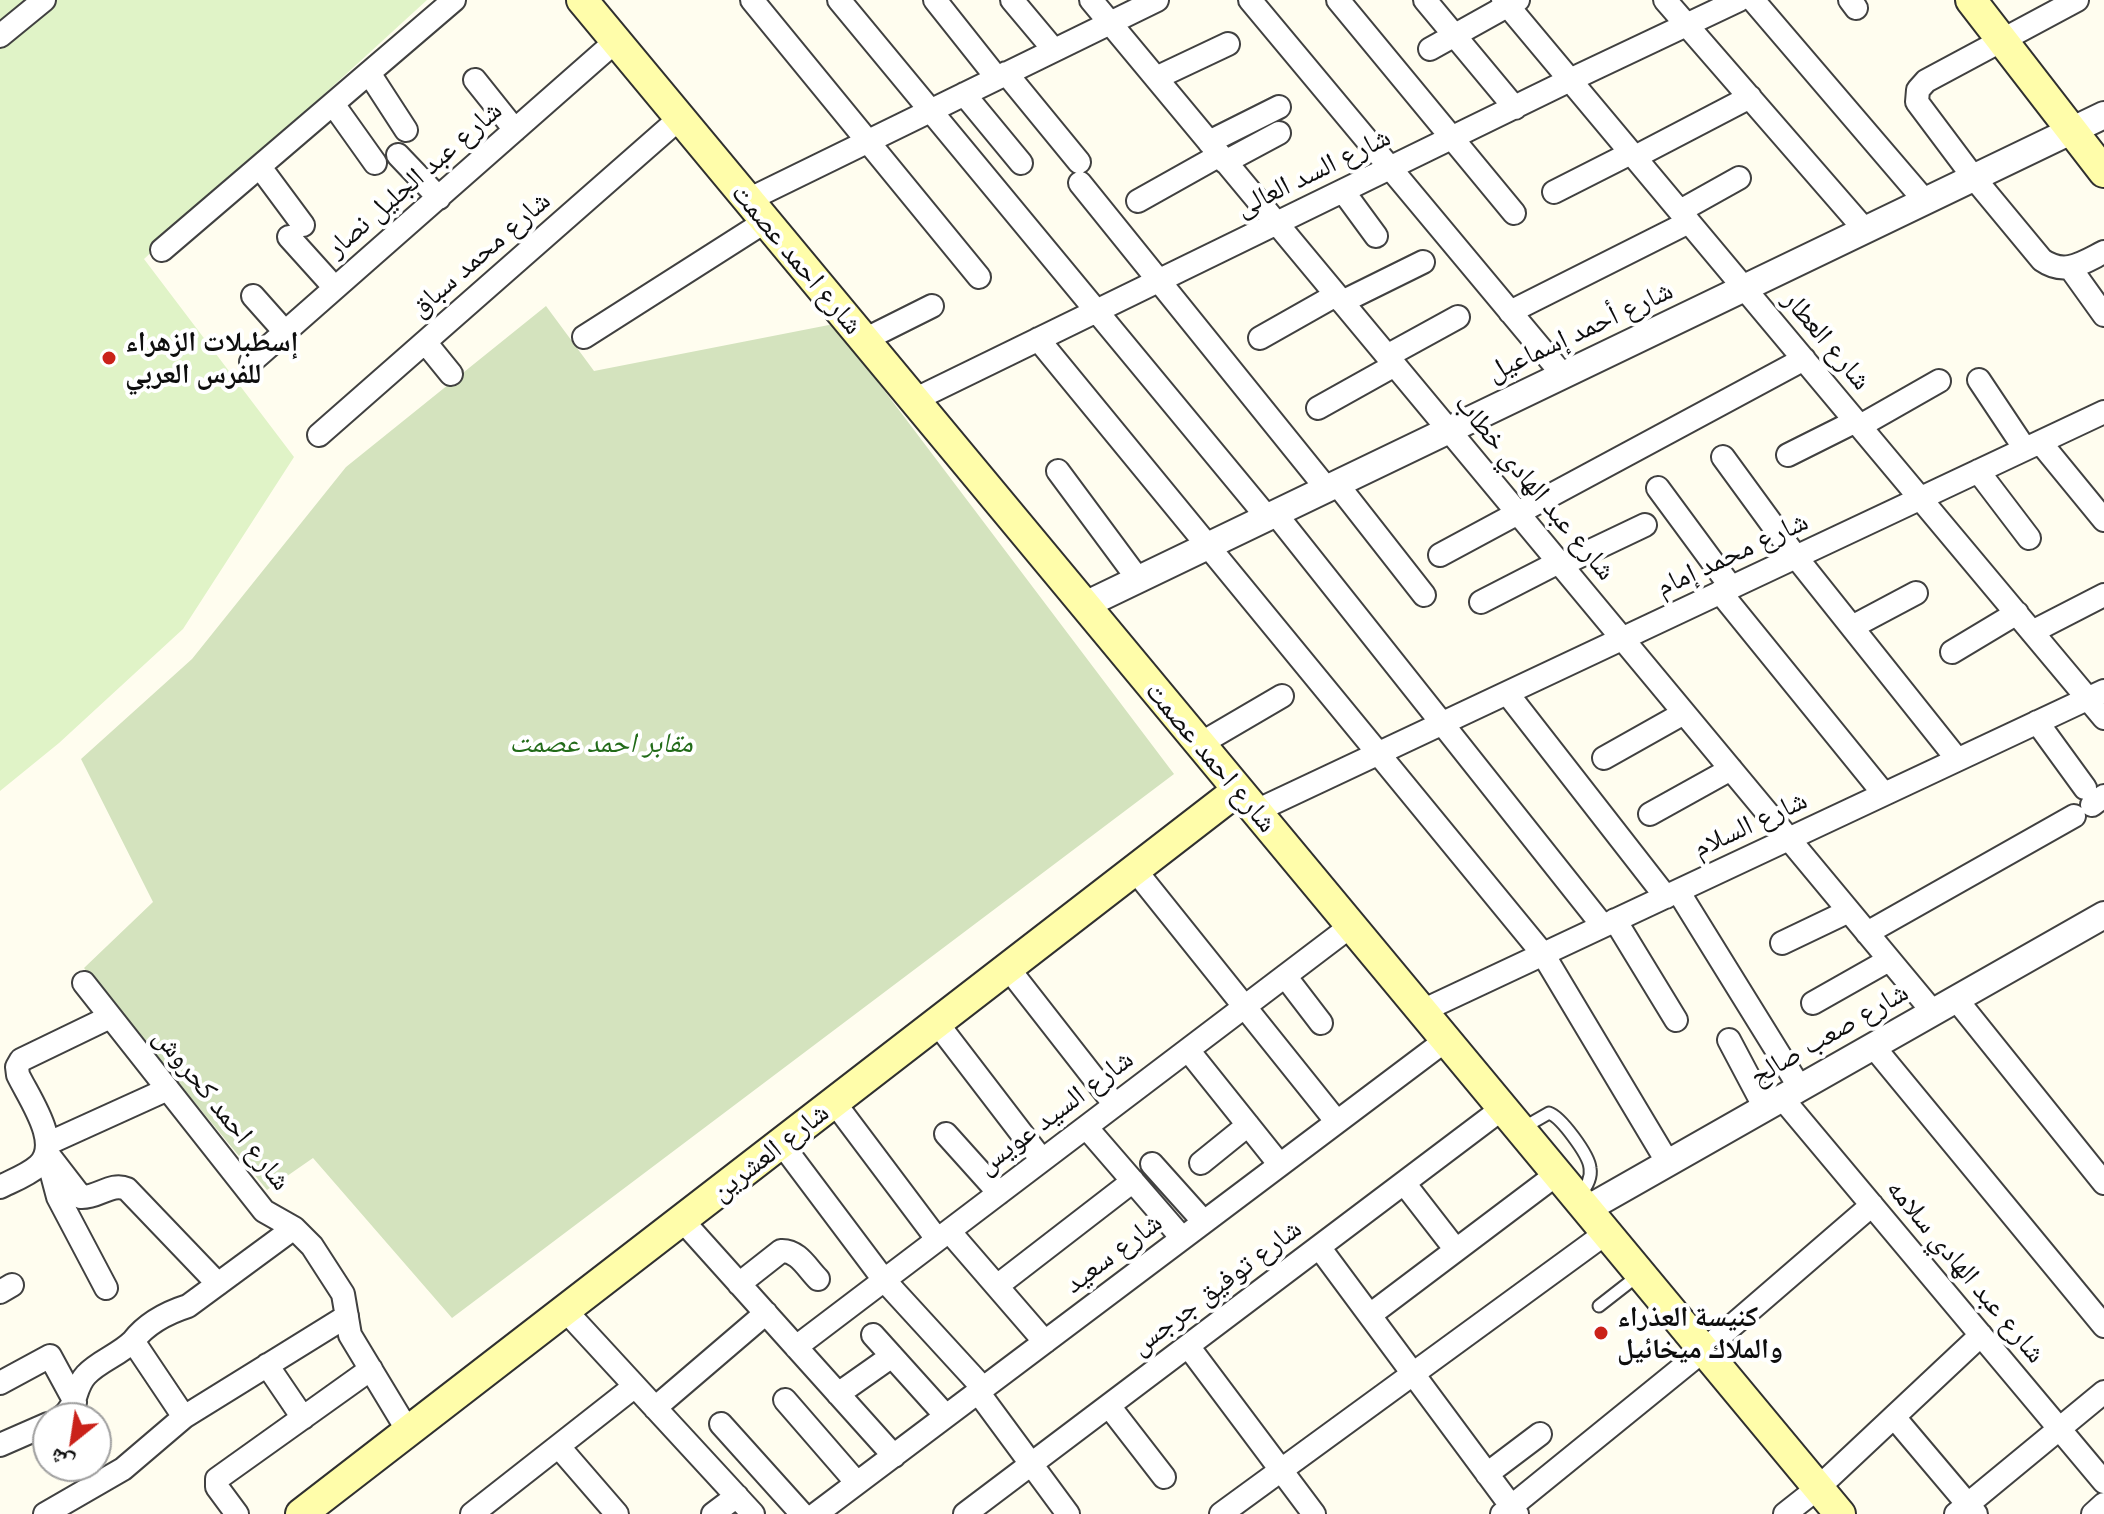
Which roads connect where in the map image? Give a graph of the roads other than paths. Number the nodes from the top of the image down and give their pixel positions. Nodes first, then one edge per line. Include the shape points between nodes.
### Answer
1 (44, 0) edge
2 (454, 0) edge
3 (752, 0) edge
4 (839, 0) edge
5 (935, 0) edge
6 (1012, 0) edge
7 (1091, 0) edge
8 (1157, 0) edge
9 (1250, 0) edge
10 (1338, 0) edge
11 (1425, 0) edge
12 (1665, 0) edge
13 (1739, 0) edge
14 (1753, 0) edge
15 (1971, 0) edge
16 (2077, 0) edge
17 (590, 2) edge
18 (1510, 2) edge
19 (1110, 23) junction
20 (1687, 25) junction
21 (0, 36) edge
22 (1455, 36) junction
23 (2001, 39) junction
24 (616, 41) junction
25 (1228, 44) dead end
26 (1430, 49) dead end
27 (1054, 50) junction
28 (369, 73) junction
29 (1001, 76) junction
30 (1156, 78) junction
31 (475, 80) dead end
32 (1570, 80) junction
33 (964, 94) junction
34 (1750, 97) junction
35 (333, 104) junction
36 (1279, 107) dead end
37 (1515, 108) junction
38 (929, 111) junction
39 (2104, 115) edge
40 (680, 118) junction
41 (406, 130) dead end
42 (515, 130) junction
43 (2072, 131) junction
44 (1279, 133) dead end
45 (1452, 139) junction
46 (867, 141) junction
47 (1218, 153) junction
48 (398, 155) dead end
49 (1633, 155) junction
50 (375, 163) dead end
51 (1021, 163) dead end
52 (260, 167) junction
53 (1391, 169) junction
54 (2104, 172) edge
55 (1739, 178) dead end
56 (1974, 178) junction
57 (1343, 191) junction
58 (1554, 192) dead end
59 (439, 198) junction
60 (1138, 201) dead end
61 (1925, 201) junction
62 (757, 210) junction
63 (1514, 213) dead end
64 (1685, 216) junction
65 (1276, 223) junction
66 (1865, 230) junction
67 (1376, 236) dead end
68 (162, 250) dead end
69 (2104, 252) edge
70 (1423, 262) dead end
71 (2071, 269) junction
72 (979, 277) dead end
73 (1159, 281) junction
74 (335, 288) junction
75 (1744, 288) junction
76 (253, 296) dead end
77 (1339, 298) junction
78 (932, 306) dead end
79 (1096, 312) junction
80 (1510, 312) junction
81 (2104, 315) edge
82 (1458, 317) dead end
83 (285, 332) junction
84 (584, 337) dead end
85 (1260, 338) dead end
86 (1038, 339) junction
87 (864, 340) junction
88 (425, 342) junction
89 (1804, 359) junction
90 (1391, 361) junction
91 (251, 362) dead end
92 (451, 374) dead end
93 (1563, 375) junction
94 (1979, 380) dead end
95 (1939, 381) dead end
96 (914, 400) junction
97 (1318, 408) dead end
98 (2104, 412) edge
99 (1858, 424) junction
100 (1448, 429) junction
101 (319, 435) dead end
102 (2033, 445) junction
103 (1788, 455) dead end
104 (1723, 457) dead end
105 (1058, 471) dead end
106 (1978, 471) junction
107 (1332, 486) junction
108 (1658, 488) dead end
109 (1921, 499) junction
110 (1518, 513) junction
111 (1271, 515) junction
112 (2104, 520) edge
113 (1645, 525) dead end
114 (2029, 538) dead end
115 (1207, 545) junction
116 (1440, 555) dead end
117 (1796, 557) junction
118 (1560, 564) junction
119 (1138, 579) junction
120 (1725, 590) junction
121 (1916, 593) dead end
122 (1424, 595) dead end
123 (2104, 595) edge
124 (1481, 602) dead end
125 (1085, 605) junction
126 (2017, 613) junction
127 (1852, 627) junction
128 (2032, 632) junction
129 (1622, 639) junction
130 (1952, 652) dead end
131 (1507, 693) junction
132 (2096, 695) edge
133 (1282, 696) dead end
134 (1684, 713) junction
135 (2104, 718) edge
136 (2037, 722) junction
137 (1442, 723) junction
138 (1200, 744) junction
139 (1378, 752) junction
140 (1604, 758) dead end
141 (1957, 759) junction
142 (1731, 769) junction
143 (1884, 794) junction
144 (1247, 801) junction
145 (2089, 801) edge
146 (1650, 814) dead end
147 (1789, 839) junction
148 (1135, 870) junction
149 (1672, 894) junction
150 (1849, 911) junction
151 (2102, 919) edge
152 (1609, 923) junction
153 (1351, 926) junction
154 (1867, 933) junction
155 (1782, 943) dead end
156 (1543, 954) junction
157 (1889, 960) junction
158 (1008, 968) junction
159 (1285, 976) junction
160 (84, 983) dead end
161 (1813, 1003) dead end
162 (1244, 1006) junction
163 (1944, 1006) junction
164 (1422, 1011) junction
165 (110, 1017) junction
166 (1676, 1020) dead end
167 (937, 1023) junction
168 (1321, 1023) dead end
169 (1446, 1040) junction
170 (1729, 1040) dead end
171 (1873, 1046) junction
172 (1188, 1050) junction
173 (168, 1089) junction
174 (1782, 1098) junction
175 (834, 1102) junction
176 (1115, 1105) junction
177 (1512, 1119) junction
178 (1337, 1122) junction
179 (1248, 1125) junction
180 (1086, 1127) junction
181 (946, 1134) dead end
182 (781, 1143) junction
183 (48, 1148) junction
184 (1042, 1160) junction
185 (1201, 1163) dead end
186 (1668, 1163) junction
187 (1152, 1164) dead end
188 (1280, 1165) junction
189 (1557, 1174) junction
190 (1133, 1181) junction
191 (1404, 1183) junction
192 (2104, 1183) edge
193 (0, 1187) edge
194 (999, 1193) junction
195 (1582, 1204) junction
196 (1872, 1205) junction
197 (682, 1220) junction
198 (1204, 1222) junction
199 (294, 1228) junction
200 (1606, 1233) junction
201 (943, 1235) junction
202 (1182, 1238) junction
203 (1319, 1247) junction
204 (1456, 1250) junction
205 (1640, 1274) junction
206 (818, 1279) dead end
207 (884, 1280) junction
208 (218, 1284) junction
209 (739, 1284) junction
210 (997, 1286) junction
211 (106, 1288) dead end
212 (1599, 1306) dead end
213 (565, 1310) junction
214 (766, 1313) junction
215 (1370, 1315) junction
216 (347, 1316) junction
217 (2104, 1326) edge
218 (873, 1335) dead end
219 (1981, 1335) junction
220 (133, 1341) junction
221 (1045, 1342) junction
222 (1188, 1346) junction
223 (796, 1347) junction
224 (1704, 1350) junction
225 (892, 1356) junction
226 (267, 1365) junction
227 (371, 1369) junction
228 (1413, 1374) junction
229 (0, 1383) edge
230 (635, 1386) junction
231 (980, 1390) junction
232 (838, 1394) junction
233 (2103, 1394) edge
234 (785, 1400) dead end
235 (65, 1402) edge
236 (72, 1402) edge
237 (1109, 1406) junction
238 (655, 1408) junction
239 (946, 1416) junction
240 (184, 1417) junction
241 (1894, 1417) junction
242 (303, 1418) junction
243 (721, 1424) dead end
244 (2059, 1429) junction
245 (32, 1431) edge
246 (408, 1431) junction
247 (1540, 1434) dead end
248 (0, 1445) edge
249 (559, 1447) junction
250 (894, 1456) junction
251 (1031, 1465) junction
252 (1281, 1470) junction
253 (1487, 1474) junction
254 (1164, 1477) dead end
255 (2104, 1482) edge
256 (857, 1483) junction
257 (1818, 1488) junction
258 (737, 1496) junction
259 (2104, 1504) edge
260 (1967, 1511) edge
261 (1510, 1512) edge
262 (45, 1514) edge
263 (237, 1514) edge
264 (301, 1514) edge
265 (472, 1514) edge
266 (617, 1514) edge
267 (713, 1514) edge
268 (753, 1514) edge
269 (802, 1514) edge
270 (816, 1514) edge
271 (965, 1514) edge
272 (1068, 1514) edge
273 (1221, 1514) edge
274 (1314, 1514) edge
275 (1785, 1514) edge
276 (1840, 1514) edge
277 (2093, 1514) edge

1 - 21 street
2 - 28 street
3 - 46 street
4 - 38 street
5 - 29 street
6 - 27 street
7 - 19 street, شارع عبد الهادي خطاب
8 - 19 street
9 - 53 street
10 - 45 street
11 - 22 street
12 - 20 street
13 - 20 street, شارع السد العالى
14 - 61 street
15 - 23 main road
16 - 23 street
17 - 24 main road, شارع احمد عصمت
18 - 22 street
18 - 32 street, شارع العطار
19 - 27 street
19 - 30 street, شارع عبد الهادي خطاب
20 - 32 street, شارع السد العالى
20 - 34 street
22 - 26 street
22 - 37 street
23 - 43 main road
23 - 56 street via 1918,90 1920,107
24 - 40 main road, شارع احمد عصمت
24 - 42 street, شارع عبد الجليل نصار
25 - 30 street
27 - 29 street
28 - 35 street
28 - 41 street
29 - 33 street
29 - 73 street
30 - 47 street, شارع عبد الهادي خطاب
31 - 42 street
32 - 37 street, شارع السد العالى
32 - 49 street, شارع العطار
33 - 38 street
33 - 51 street
34 - 49 street
34 - 66 street
35 - 50 street
35 - 52 street
36 - 47 street
37 - 45 street, شارع السد العالى
38 - 46 street
38 - 79 street
39 - 43 street, شارع أحمد إسماعيل
40 - 62 main road, شارع احمد عصمت
40 - 88 street, شارع محمد سباق
42 - 59 street, شارع عبد الجليل نصار
43 - 54 main road
43 - 56 street, شارع أحمد إسماعيل
44 - 47 street
45 - 53 street, شارع السد العالى
45 - 63 street
46 - 62 street
46 - 72 street
47 - 60 street
47 - 65 street, شارع عبد الهادي خطاب
48 - 59 street
49 - 58 street
49 - 64 street, شارع العطار
52 - 68 street
52 - 74 street
53 - 57 street, شارع السد العالى
53 - 80 street
55 - 64 street
56 - 61 street, شارع أحمد إسماعيل
56 - 71 street via 2042,260
57 - 65 street, شارع السد العالى
57 - 67 street
59 - 74 street, شارع عبد الجليل نصار
61 - 66 street, شارع أحمد إسماعيل
62 - 84 street
62 - 87 main road, شارع احمد عصمت
64 - 75 street, شارع العطار
64 - 80 street
65 - 73 street, شارع السد العالى
65 - 77 street, شارع عبد الهادي خطاب
66 - 75 street, شارع أحمد إسماعيل
69 - 71 street
70 - 77 street
71 - 81 street
73 - 79 street, شارع السد العالى
73 - 107 street
74 - 83 street, شارع عبد الجليل نصار
75 - 89 street, شارع العطار
75 - 93 street, شارع أحمد إسماعيل
76 - 83 street
77 - 85 street
77 - 90 street, شارع عبد الهادي خطاب
78 - 87 street
79 - 86 street, شارع السد العالى
79 - 111 street
80 - 93 street
82 - 90 street
83 - 91 street, شارع عبد الجليل نصار
86 - 96 street, شارع السد العالى
86 - 115 street
87 - 96 main road, شارع احمد عصمت
88 - 92 street
88 - 101 street, شارع محمد سباق
89 - 99 street, شارع العطار
89 - 110 street
90 - 97 street
90 - 100 street, شارع عبد الهادي خطاب
93 - 100 street, شارع أحمد إسماعيل
94 - 102 street
95 - 99 street
96 - 125 main road, شارع احمد عصمت
98 - 102 street, شارع محمد إمام
99 - 103 street
99 - 109 street, شارع العطار
100 - 107 street, شارع أحمد إسماعيل
100 - 110 street, شارع عبد الهادي خطاب
102 - 106 street, شارع محمد إمام
102 - 112 street
104 - 117 street
105 - 119 street
106 - 109 street, شارع محمد إمام
106 - 114 street
107 - 111 street, شارع أحمد إسماعيل
107 - 122 street
108 - 120 street
109 - 117 street, شارع محمد إمام
109 - 126 street, شارع العطار
110 - 116 street
110 - 118 street, شارع عبد الهادي خطاب
111 - 115 street, شارع أحمد إسماعيل
111 - 137 street
113 - 118 street
115 - 119 street, شارع أحمد إسماعيل
115 - 139 street
117 - 120 street, شارع محمد إمام
117 - 127 street
118 - 124 street
118 - 129 street, شارع عبد الهادي خطاب
119 - 125 street, شارع أحمد إسماعيل
120 - 129 street, شارع محمد إمام
120 - 143 street
121 - 127 street
123 - 128 street
125 - 138 main road, شارع احمد عصمت
126 - 128 street, شارع العطار
126 - 130 street
127 - 141 street
128 - 132 street, شارع العطار
129 - 131 street, شارع محمد إمام
129 - 134 street, شارع عبد الهادي خطاب
131 - 137 street, شارع محمد إمام
131 - 149 street
132 - 135 street, شارع العطار
132 - 136 street, شارع السلام
133 - 138 street
134 - 140 street
134 - 142 street, شارع عبد الهادي خطاب
136 - 141 street, شارع السلام
136 - 145 street
137 - 139 street, شارع محمد إمام
137 - 152 street
138 - 144 main road, شارع احمد عصمت
139 - 144 street, شارع محمد إمام
139 - 156 street
141 - 143 street, شارع السلام
142 - 146 street
142 - 147 street, شارع عبد الهادي خطاب
143 - 147 street, شارع السلام
144 - 148 main road, شارع العشرين
144 - 153 main road, شارع احمد عصمت
145 - 154 street
147 - 149 street, شارع السلام
147 - 150 street, شارع عبد الهادي خطاب
148 - 158 main road, شارع العشرين
148 - 162 street
149 - 152 street, شارع السلام
149 - 174 street
150 - 154 street, شارع عبد الهادي خطاب
150 - 155 street
151 - 163 street, شارع صعب صالح
152 - 156 street, شارع السلام
152 - 166 street
153 - 159 street, شارع السيد عويس
153 - 164 main road, شارع احمد عصمت
154 - 157 street, شارع عبد الهادي خطاب
156 - 164 street, شارع السلام
156 - 186 street
157 - 161 street
157 - 163 street, شارع عبد الهادي خطاب
158 - 167 main road, شارع العشرين
158 - 176 street
159 - 162 street, شارع السيد عويس
159 - 168 street
160 - 165 street, شارع احمد كحروش
162 - 172 street, شارع السيد عويس
162 - 178 street
163 - 171 street, شارع صعب صالح
163 - 192 street, شارع عبد الهادي خطاب
164 - 169 main road, شارع احمد عصمت
165 - 173 street, شارع احمد كحروش
165 - 183 street via 27,1055 17,1067
167 - 175 main road, شارع العشرين
167 - 184 street
169 - 177 main road, شارع احمد عصمت
169 - 178 street, شارع سعيد
170 - 174 street
171 - 174 street, شارع صعب صالح
171 - 217 street
172 - 176 street, شارع السيد عويس
172 - 179 street
173 - 183 street
173 - 199 street, شارع احمد كحروش via 264,1211
174 - 186 street, شارع صعب صالح
174 - 196 street, شارع عبد الهادي سلامه
175 - 182 main road, شارع العشرين
175 - 201 street
176 - 180 street, شارع السيد عويس
177 - 189 main road, شارع احمد عصمت
177 - 191 street, شارع توفيق جرجس
177 - 195 lane via 1549,1113 1559,1119 1590,1168
178 - 188 street, شارع سعيد
179 - 185 street
179 - 188 street
180 - 184 street, شارع السيد عويس
180 - 190 street
181 - 194 street
182 - 197 main road, شارع العشرين
182 - 207 street
183 - 193 street via 36,1169
183 - 208 street via 81,1197 117,1186 127,1189
183 - 211 street via 58,1197
184 - 194 street, شارع السيد عويس
186 - 195 street, شارع صعب صالح
187 - 198 street
188 - 198 street, شارع سعيد
189 - 195 main road, شارع احمد عصمت
189 - 204 street
190 - 202 street
190 - 210 street
191 - 203 street, شارع توفيق جرجس
191 - 204 street
194 - 201 street, شارع السيد عويس
195 - 200 main road, شارع احمد عصمت
196 - 219 street, شارع عبد الهادي سلامه
196 - 224 street
197 - 209 street
197 - 213 main road, شارع العشرين
198 - 202 street, شارع سعيد
199 - 208 street
199 - 216 street, شارع احمد كحروش via 343,1294
200 - 205 main road, شارع احمد عصمت
200 - 228 street
201 - 207 street, شارع السيد عويس
201 - 210 street
202 - 221 street, شارع سعيد
203 - 215 street
203 - 222 street, شارع توفيق جرجس
204 - 215 street
205 - 212 lane
205 - 224 main road, شارع احمد عصمت
206 - 209 street via 786,1250
207 - 223 street, شارع السيد عويس
207 - 231 street
208 - 220 street via 143,1329
209 - 214 street
210 - 221 street
213 - 230 street
213 - 246 main road, شارع العشرين
214 - 223 street
214 - 238 street
215 - 228 street
216 - 226 street
216 - 227 street, شارع احمد كحروش via 350,1335
218 - 225 street
219 - 241 street
219 - 244 street, شارع عبد الهادي سلامه
220 - 236 street via 88,1373
220 - 240 street
221 - 231 street, شارع سعيد
222 - 237 street, شارع توفيق جرجس
222 - 252 street
223 - 232 street
224 - 257 main road, شارع احمد عصمت
224 - 261 street
225 - 232 street
225 - 239 street
226 - 240 street
226 - 242 street
227 - 242 street
227 - 246 street, شارع احمد كحروش
228 - 252 street
228 - 253 street
229 - 235 street via 48,1356
230 - 238 street
230 - 249 street
231 - 239 street, شارع سعيد
231 - 251 street
232 - 250 street
233 - 244 street
234 - 256 street
237 - 251 street, شارع توفيق جرجس
237 - 254 street
238 - 258 street
239 - 250 street, شارع سعيد
240 - 262 street via 133,1462
241 - 257 street
241 - 260 street
242 - 263 street via 217,1479
243 - 269 street
244 - 255 street, شارع عبد الهادي سلامه
244 - 260 street
245 - 248 street
246 - 264 main road, شارع العشرين
247 - 253 street
249 - 265 street
249 - 266 street
250 - 256 street, شارع سعيد
251 - 271 street, شارع توفيق جرجس
251 - 272 street
252 - 273 street
252 - 274 street
253 - 261 street
256 - 270 street, شارع سعيد
257 - 275 street
257 - 276 main road, شارع احمد عصمت
258 - 267 street
258 - 268 street
259 - 277 street

